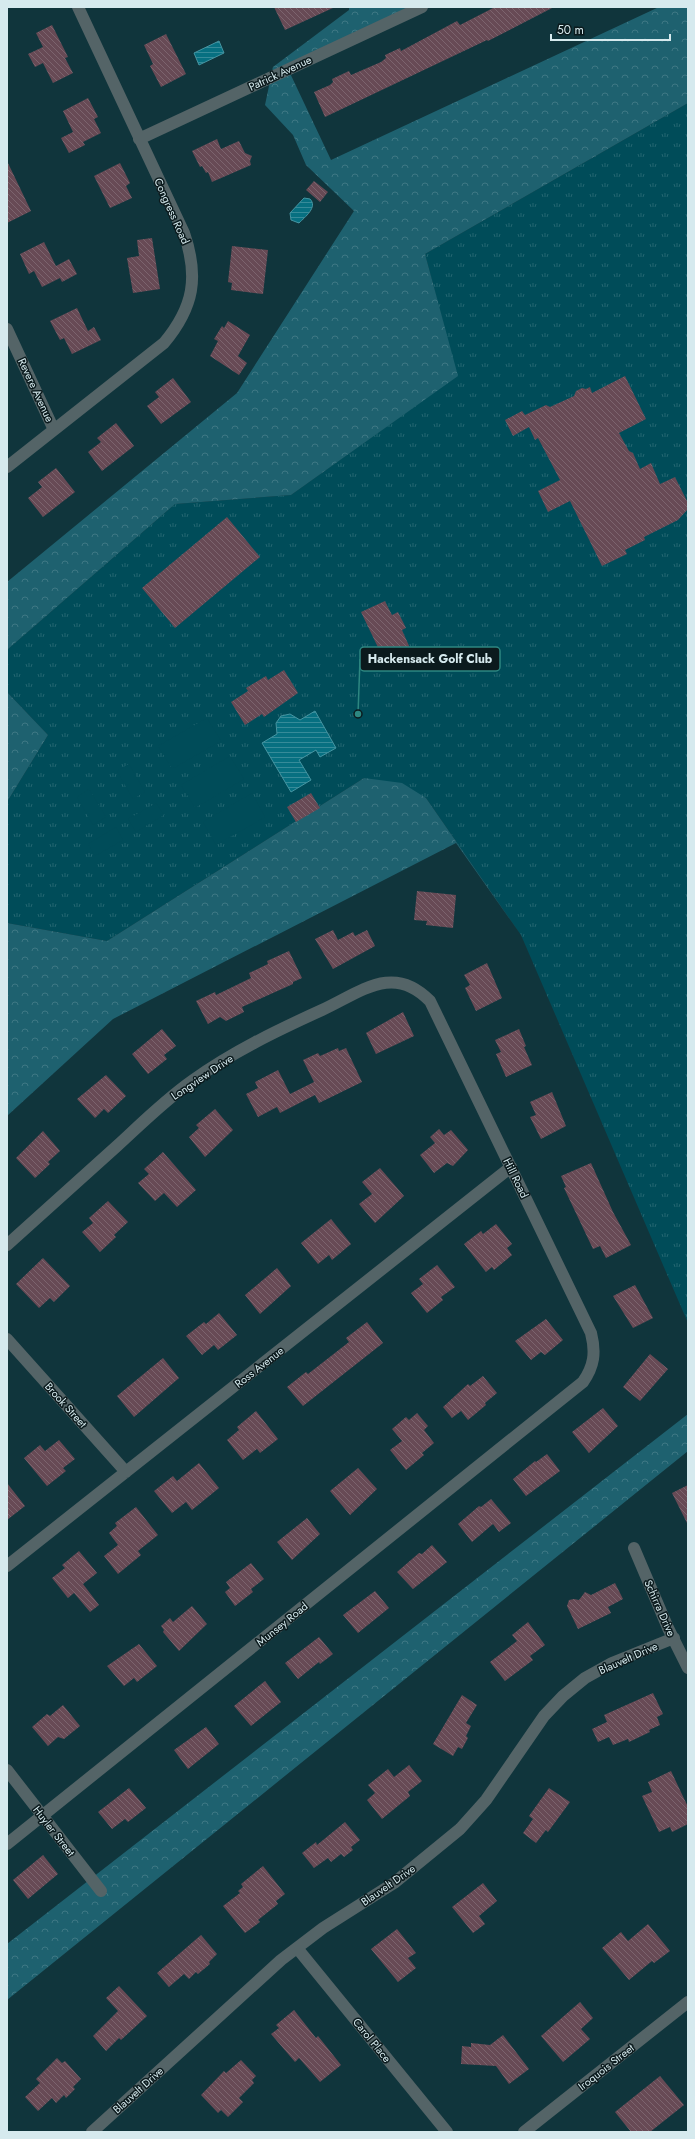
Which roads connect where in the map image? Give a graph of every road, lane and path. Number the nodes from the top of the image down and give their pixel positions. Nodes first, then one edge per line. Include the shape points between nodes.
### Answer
1 (78, 7) edge
2 (422, 7) edge
3 (139, 138) junction
4 (7, 330) edge
5 (54, 430) junction
6 (7, 466) edge
7 (430, 1001) joint
8 (510, 1167) junction
9 (7, 1245) edge
10 (7, 1339) edge
11 (594, 1357) joint
12 (126, 1472) junction
13 (634, 1548) dead end
14 (7, 1566) edge
15 (674, 1638) junction
16 (688, 1668) edge
17 (7, 1770) edge
18 (42, 1816) junction
19 (7, 1844) edge
20 (101, 1891) dead end
21 (297, 1948) junction
22 (688, 2002) edge
23 (92, 2132) edge
24 (447, 2132) edge
25 (524, 2132) edge

1 - 3 street, Congress Road
2 - 3 street, Patrick Avenue
3 - 5 street, Congress Road via 184,233 190,252 193,270 188,307 178,327 164,343
4 - 5 street, Revere Avenue
5 - 6 street, Congress Road
7 - 8 street, Hill Road
7 - 9 street, Longview Drive via 419,990 406,984 394,981 381,982 306,1016 221,1062 166,1101
8 - 11 street, Hill Road via 591,1333
8 - 12 street, Ross Avenue
10 - 12 street, Brook Street
11 - 18 street, Munsey Road via 583,1382
12 - 14 street, Ross Avenue
13 - 15 street, Schirra Drive
15 - 16 street, Schirra Drive
15 - 21 street, Blauvelt Drive via 612,1663 585,1678 563,1696 544,1716 486,1800 460,1829 394,1883 323,1928
17 - 18 street, Huyler Street
18 - 19 street, Munsey Road
18 - 20 street, Huyler Street
21 - 23 street, Blauvelt Drive via 257,1981
21 - 24 street, Carol Place
22 - 25 street, Iroquois Street

